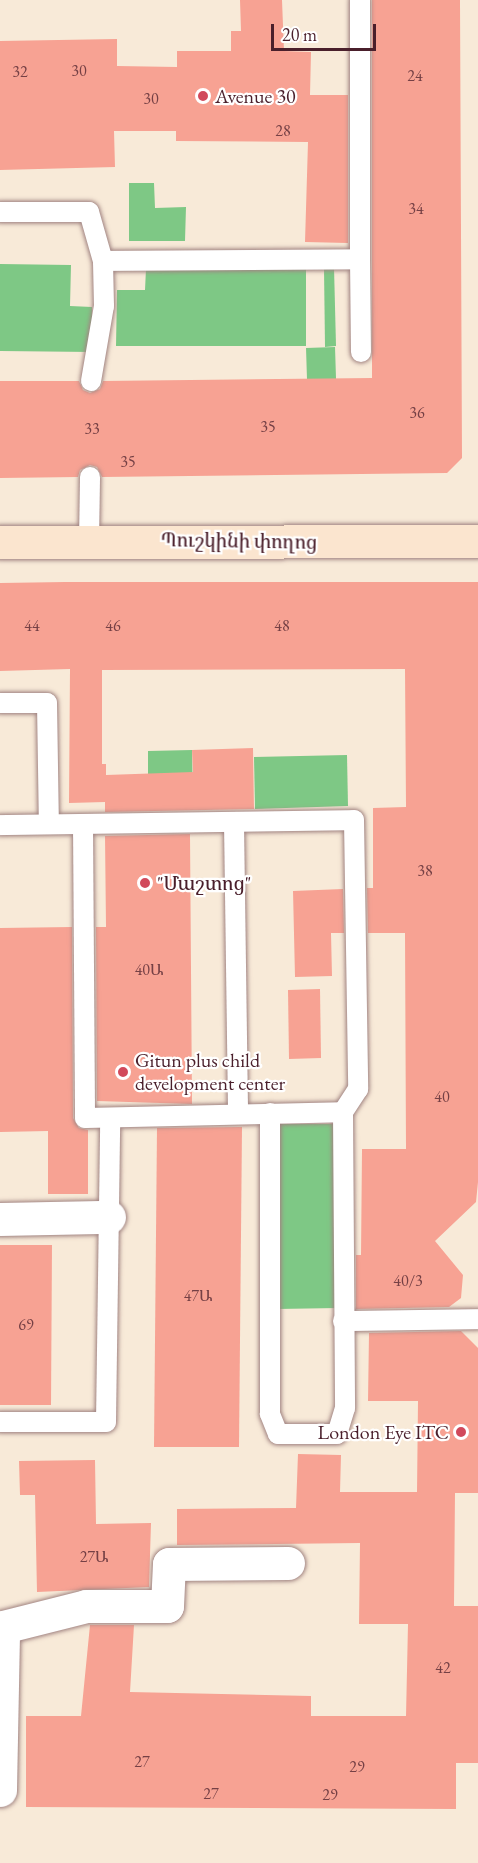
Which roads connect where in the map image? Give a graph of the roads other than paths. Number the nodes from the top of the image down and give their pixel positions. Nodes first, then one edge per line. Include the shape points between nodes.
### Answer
1 (360, 0) edge
2 (0, 212) edge
3 (360, 259) junction
4 (103, 261) junction
5 (361, 352) dead end
6 (91, 381) dead end
7 (90, 477) dead end
8 (478, 541) edge
9 (0, 542) edge
10 (89, 542) junction
11 (0, 703) edge
12 (234, 822) junction
13 (49, 824) junction
14 (83, 824) junction
15 (0, 825) edge
16 (343, 1112) junction
17 (270, 1113) junction
18 (238, 1114) junction
19 (110, 1118) junction
20 (109, 1218) junction
21 (0, 1219) edge
22 (478, 1319) edge
23 (343, 1321) junction
24 (0, 1422) edge
25 (288, 1563) dead end
26 (0, 1790) edge

1 - 3 lane
2 - 4 lane via 89,212
3 - 4 lane
3 - 5 lane
4 - 6 lane via 104,306
7 - 10 lane
8 - 10 street, Պուշկինի փողոց
9 - 10 street, Պուշկինի փողոց
11 - 13 lane via 46,703
12 - 14 lane
12 - 16 lane via 354,820 358,1089
12 - 18 lane
13 - 14 lane
13 - 15 lane
14 - 19 lane via 85,1118
16 - 17 lane
16 - 23 lane
17 - 18 lane
17 - 23 lane via 270,1414 278,1434 337,1434 345,1408
18 - 19 lane
19 - 20 lane
20 - 21 street
20 - 24 lane via 106,1422
22 - 23 lane
25 - 26 street via 169,1564 167,1606 86,1606 3,1627

